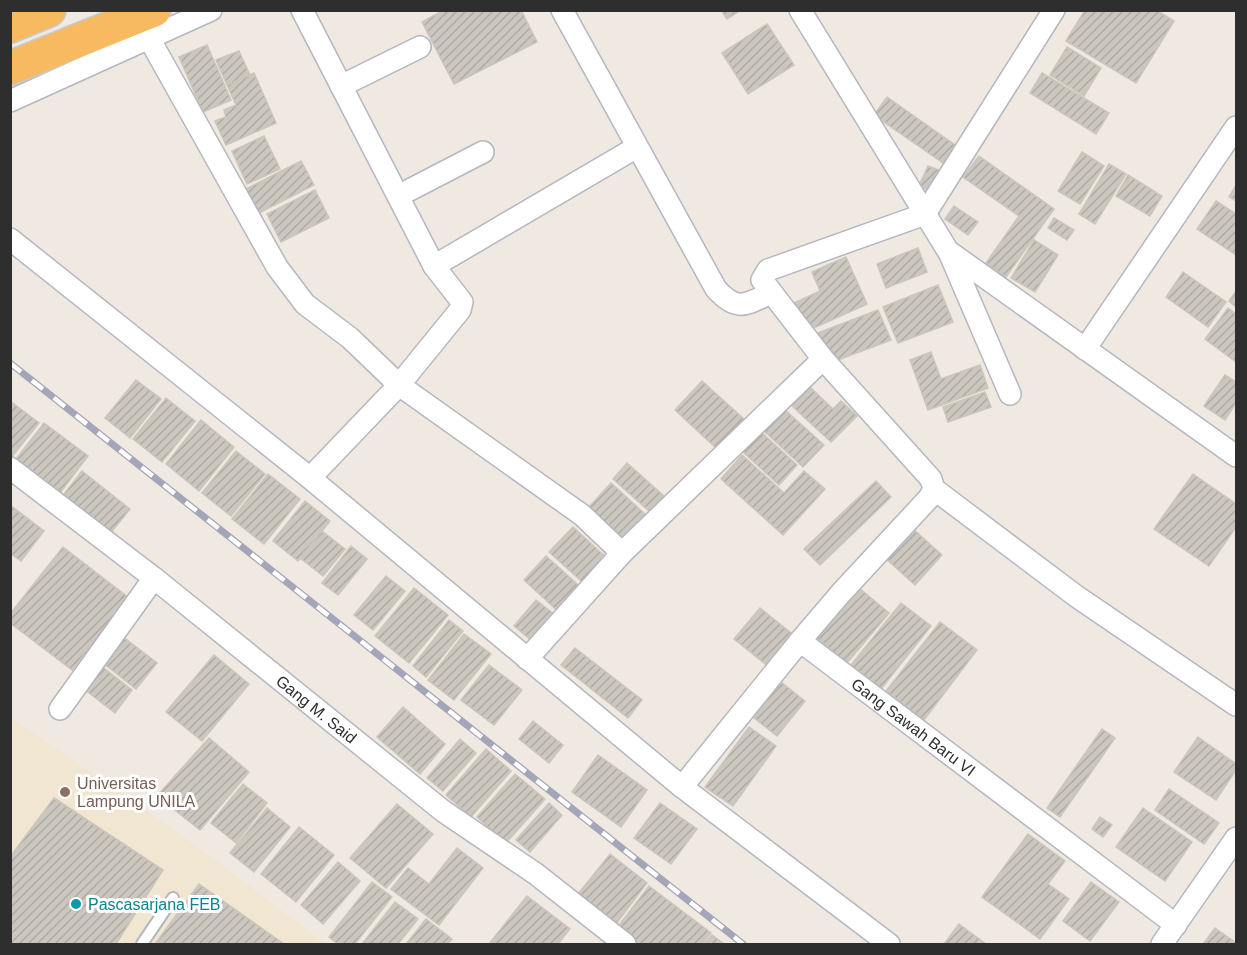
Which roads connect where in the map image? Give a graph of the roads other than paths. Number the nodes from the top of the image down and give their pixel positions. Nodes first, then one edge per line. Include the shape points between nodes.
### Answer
1 (49, 10) edge
2 (211, 10) edge
3 (302, 10) edge
4 (562, 10) edge
5 (1054, 10) edge
6 (808, 15) edge
7 (152, 25) edge
8 (10, 26) edge
9 (420, 46) dead end
10 (10, 68) edge
11 (341, 86) junction
12 (10, 101) edge
13 (1236, 128) edge
14 (637, 147) junction
15 (483, 152) dead end
16 (398, 196) junction
17 (925, 214) junction
18 (10, 239) edge
19 (948, 251) junction
20 (434, 266) junction
21 (771, 293) junction
22 (1085, 349) junction
23 (823, 359) junction
24 (399, 385) junction
25 (1010, 394) dead end
26 (1236, 456) edge
27 (10, 468) edge
28 (310, 478) junction
29 (934, 489) junction
30 (622, 553) junction
31 (154, 578) junction
32 (800, 641) junction
33 (527, 659) junction
34 (1236, 705) edge
35 (60, 709) dead end
36 (682, 787) junction
37 (1236, 838) edge
38 (173, 898) dead end
39 (1176, 925) junction
40 (142, 945) edge
41 (625, 945) edge
42 (889, 945) edge
43 (1162, 945) edge

1 - 8 highway
2 - 7 street
3 - 11 street
4 - 14 street
5 - 17 street
6 - 17 street
7 - 10 highway
7 - 12 street
7 - 24 street via 277,267 305,304 350,338
9 - 11 street
11 - 16 street
13 - 22 street
14 - 20 street
14 - 21 street via 716,289 736,305
15 - 16 street
16 - 20 street
17 - 19 street
17 - 21 street via 768,270 762,280
18 - 28 street
19 - 22 street
19 - 25 street
20 - 24 street via 462,302 460,309
21 - 23 street
22 - 26 street
23 - 29 street via 931,478
23 - 30 street
24 - 28 street
24 - 30 street via 582,515
27 - 31 street, Gang M. Said
28 - 33 street
29 - 32 street
29 - 34 street via 1076,596
30 - 33 street
31 - 35 street
31 - 41 street, Gang M. Said via 443,811 536,874
32 - 36 street
32 - 39 street, Gang Sawah Baru VI
33 - 36 street
36 - 42 street
37 - 39 street
38 - 40 lane
39 - 43 street

